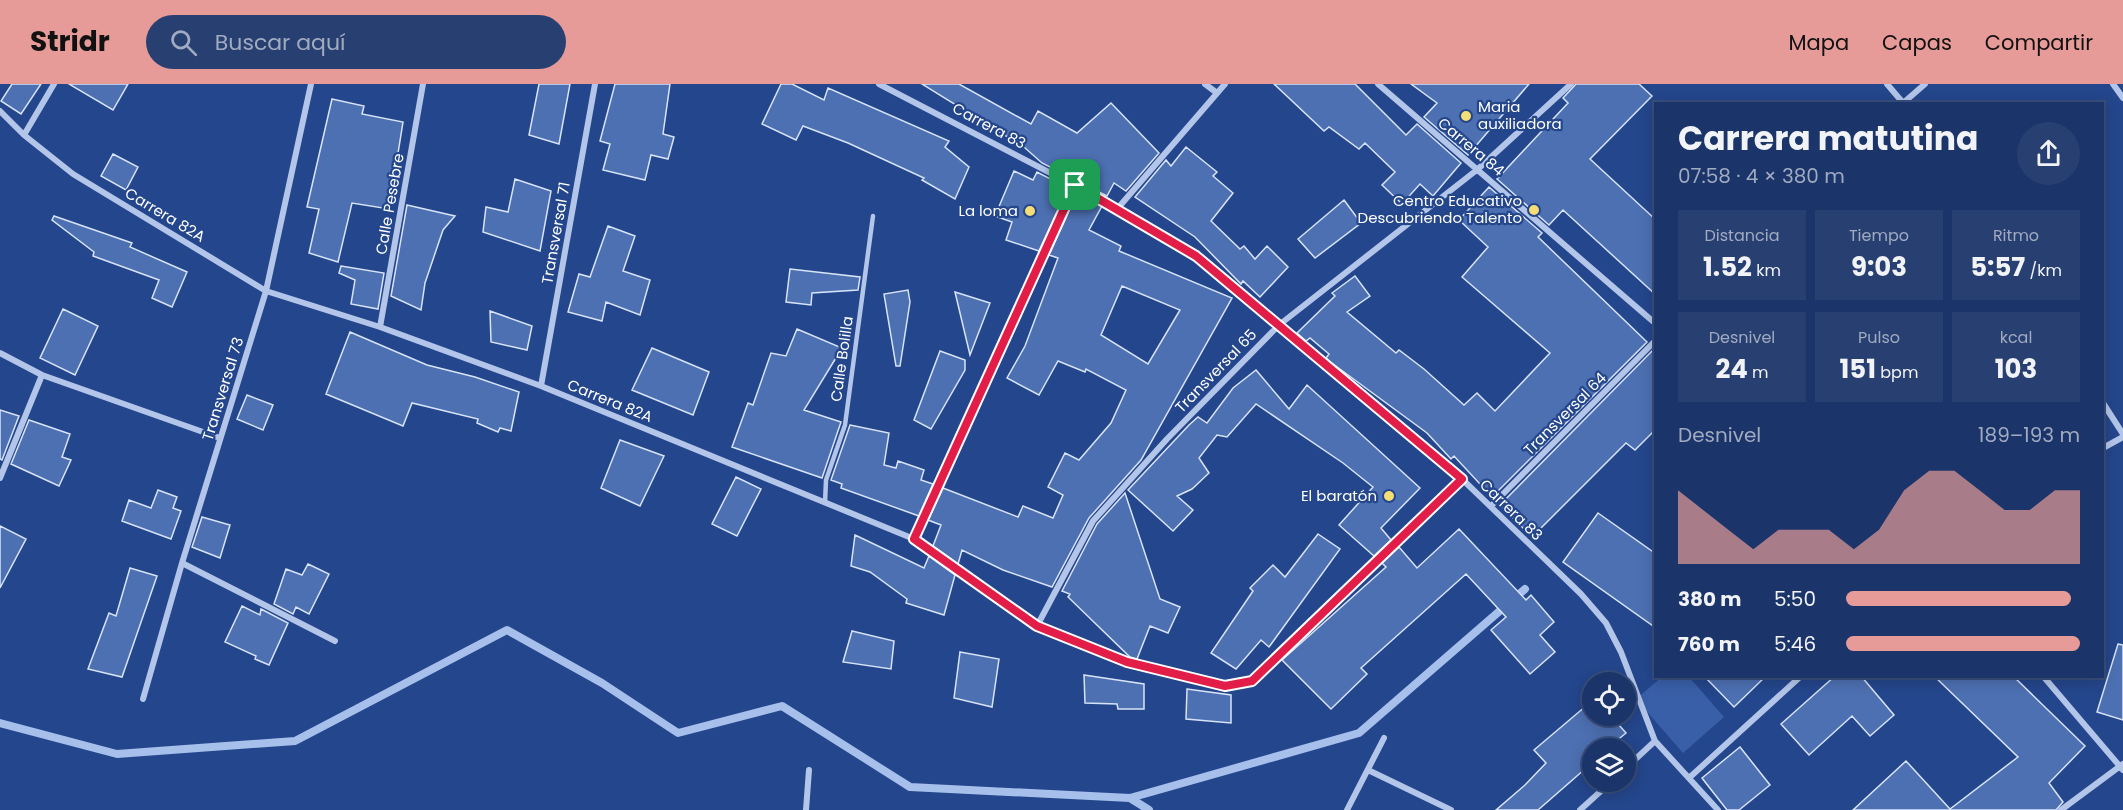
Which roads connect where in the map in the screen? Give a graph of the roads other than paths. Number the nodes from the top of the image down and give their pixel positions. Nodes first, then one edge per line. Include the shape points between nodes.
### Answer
1 (54, 84) edge
2 (311, 84) edge
3 (423, 84) edge
4 (595, 84) edge
5 (879, 84) edge
6 (1205, 84) edge
7 (1225, 84) edge
8 (1378, 84) edge
9 (1571, 84) edge
10 (1887, 84) edge
11 (1925, 84) edge
12 (2113, 84) edge
13 (1217, 93) junction
14 (2123, 98) edge
15 (1902, 102) edge
16 (1904, 102) edge
17 (0, 111) edge
18 (24, 135) junction
19 (1478, 168) junction
20 (1075, 185) junction
21 (1118, 208) junction
22 (873, 216) dead end
23 (266, 291) junction
24 (1654, 322) edge
25 (1279, 325) junction
26 (380, 327) junction
27 (1654, 342) edge
28 (0, 353) edge
29 (42, 375) junction
30 (541, 386) junction
31 (2104, 406) edge
32 (2123, 436) edge
33 (220, 438) junction
34 (2104, 447) edge
35 (0, 478) edge
36 (1462, 479) junction
37 (825, 502) junction
38 (1491, 506) junction
39 (914, 539) junction
40 (182, 563) junction
41 (1037, 626) junction
42 (335, 641) dead end
43 (1799, 678) edge
44 (2045, 678) edge
45 (143, 699) dead end
46 (1384, 738) dead end
47 (1655, 741) junction
48 (1636, 759) edge
49 (2122, 767) edge
50 (808, 770) dead end
51 (1368, 770) junction
52 (1689, 778) junction
53 (1600, 792) edge
54 (806, 810) edge
55 (1347, 810) edge
56 (1451, 810) edge
57 (1580, 810) edge
58 (1718, 810) edge
59 (2061, 810) edge

1 - 18 street
2 - 23 street, Transversal 73
3 - 26 street, Calle Pesebre
4 - 30 street, Transversal 71
5 - 20 street, Carrera 83
6 - 13 street
7 - 13 street
8 - 19 street, Carrera 84
9 - 19 street, Transversal 65
10 - 15 street
11 - 16 street
12 - 14 street
13 - 21 street
17 - 18 street, Carrera 82A
18 - 23 street, Carrera 82A via 73,174
19 - 24 street, Carrera 84
19 - 25 street, Transversal 65
20 - 21 street, Carrera 83
20 - 39 street
21 - 25 street, Carrera 83 via 1196,256
22 - 37 lane, Calle Bolilla via 845,425 826,480
23 - 26 street, Carrera 82A
23 - 33 street, Transversal 73
25 - 36 street, Carrera 83
25 - 41 street, Transversal 65 via 1093,521
26 - 30 street, Carrera 82A
27 - 38 street, Transversal 64
28 - 29 street
29 - 33 street
29 - 35 street
30 - 37 street, Carrera 82A
31 - 32 street
32 - 34 street
33 - 40 street, Transversal 73
36 - 38 street, Carrera 83
36 - 41 street, Carrera 82A via 1252,681 1225,686 1127,662
37 - 39 street, Carrera 82A
38 - 47 street, Carrera 83 via 1606,623
39 - 41 street, Carrera 82A
40 - 42 street
40 - 45 street, Transversal 73
43 - 52 street
44 - 49 street
46 - 51 street
47 - 48 street
47 - 52 street, Carrera 83
49 - 59 street
50 - 54 street
51 - 55 street
51 - 56 street
52 - 58 street, Carrera 83
53 - 57 street

